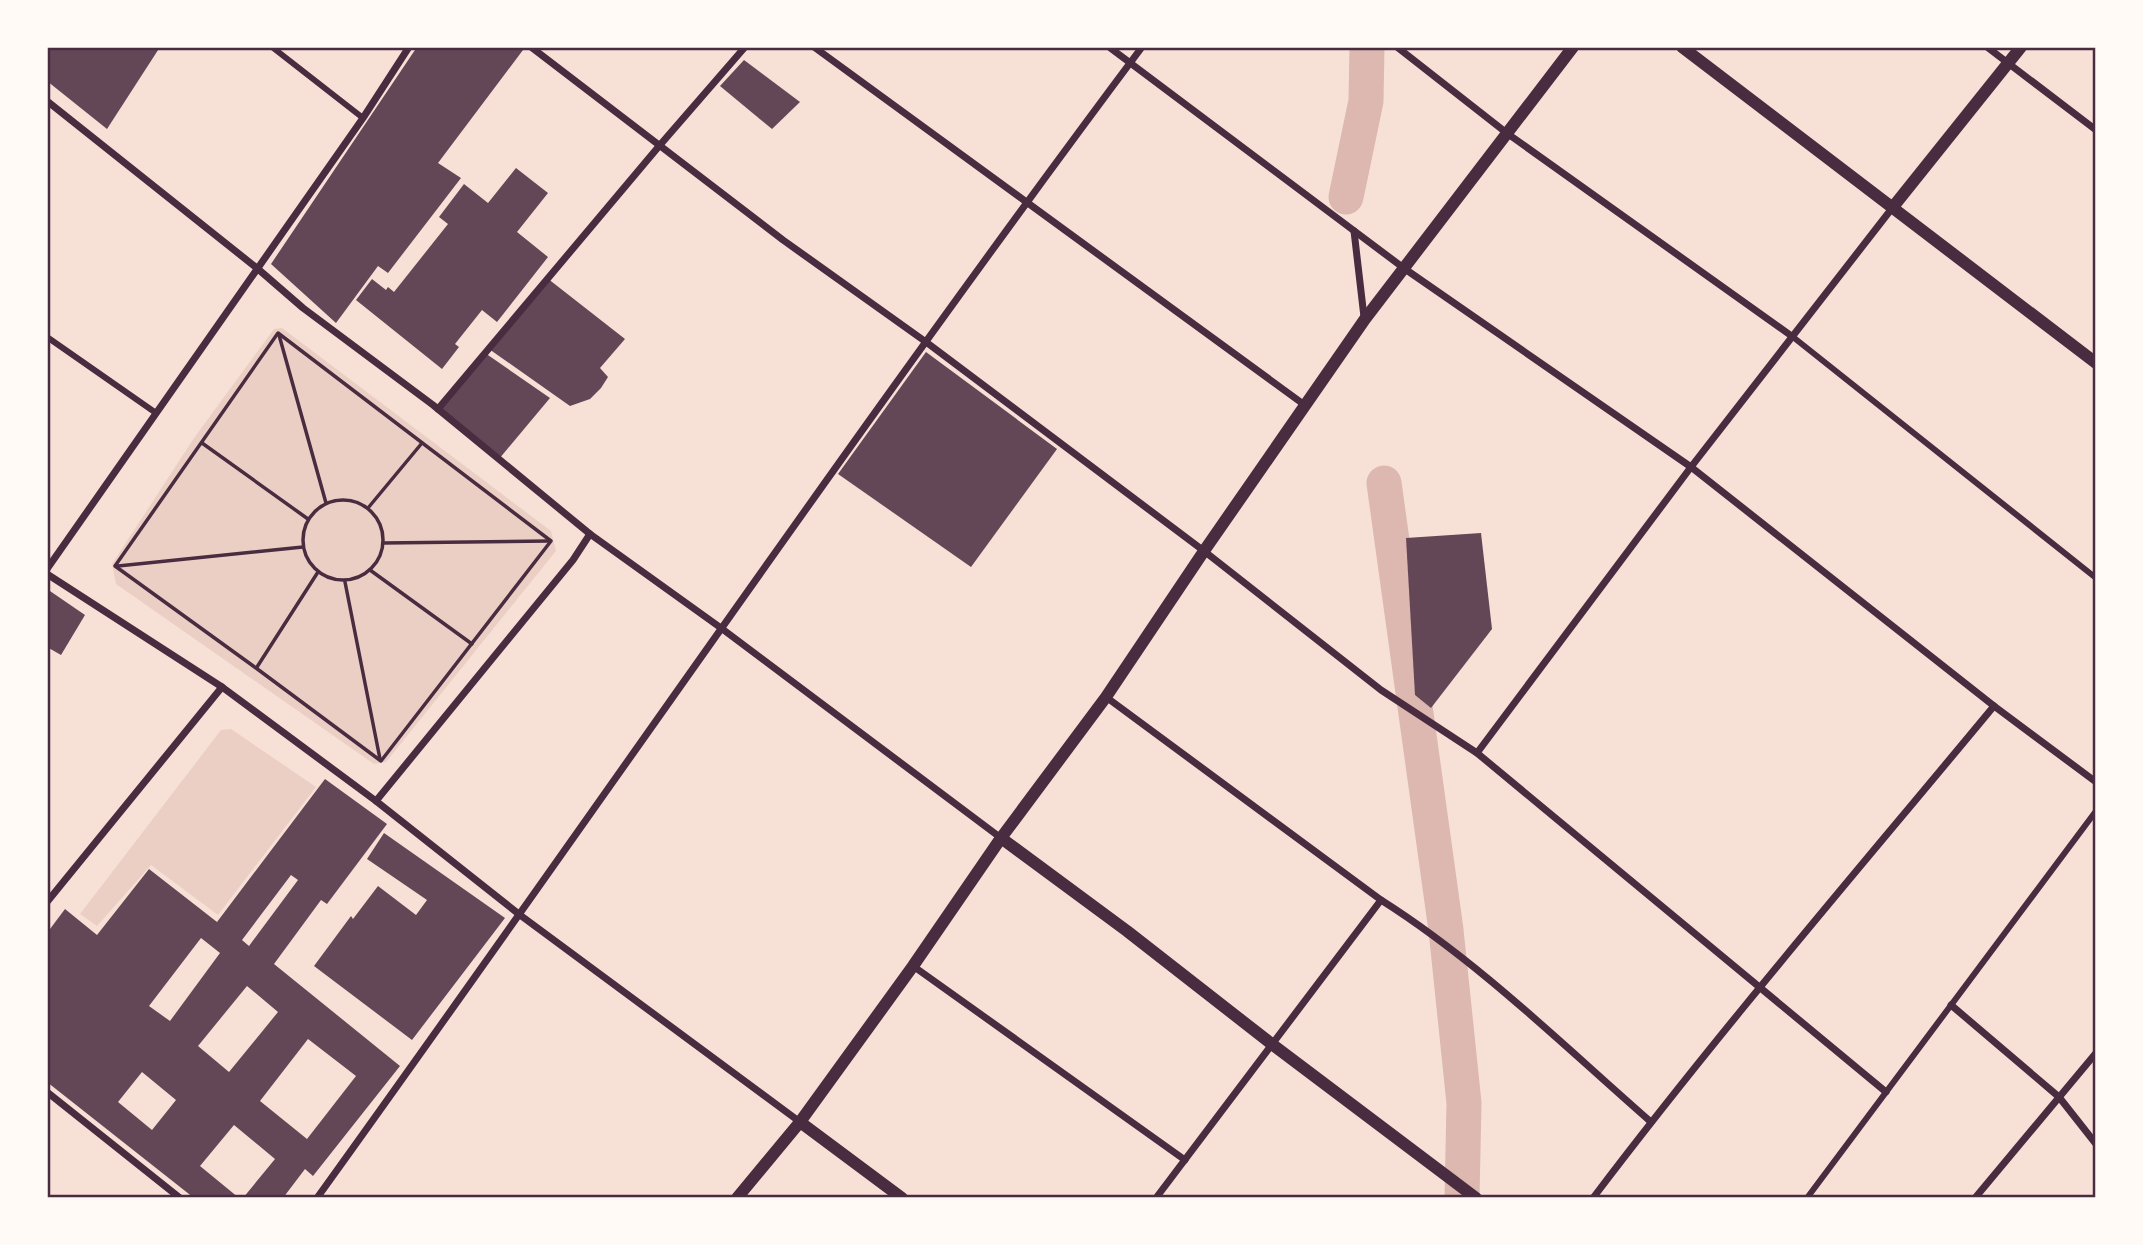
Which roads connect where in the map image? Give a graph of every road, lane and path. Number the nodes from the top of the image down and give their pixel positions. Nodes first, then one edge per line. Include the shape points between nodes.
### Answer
1 (272, 47) edge
2 (409, 47) edge
3 (531, 47) edge
4 (745, 47) edge
5 (814, 47) edge
6 (1109, 47) edge
7 (1142, 47) edge
8 (1397, 47) edge
9 (1573, 47) edge
10 (1682, 47) edge
11 (1987, 47) edge
12 (2021, 47) edge
13 (1130, 62) junction
14 (2008, 63) junction
15 (47, 101) edge
16 (363, 118) junction
17 (2096, 130) edge
18 (1508, 134) junction
19 (660, 145) junction
20 (1027, 201) junction
21 (1893, 207) junction
22 (1354, 231) junction
23 (258, 269) junction
24 (1405, 269) junction
25 (1365, 319) junction
26 (278, 333) junction
27 (47, 337) edge
28 (1793, 337) junction
29 (926, 342) junction
30 (2096, 363) edge
31 (1306, 405) junction
32 (438, 409) junction
33 (156, 413) junction
34 (202, 443) junction
35 (422, 443) junction
36 (1691, 467) junction
37 (326, 503) junction
38 (368, 508) junction
39 (308, 519) junction
40 (590, 534) junction
41 (551, 541) junction
42 (383, 543) junction
43 (303, 547) junction
44 (1203, 551) junction
45 (116, 566) junction
46 (370, 569) junction
47 (47, 571) edge
48 (318, 572) junction
49 (2096, 578) edge
50 (345, 580) junction
51 (721, 628) junction
52 (472, 644) junction
53 (256, 668) junction
54 (222, 687) junction
55 (1107, 697) junction
56 (1994, 706) junction
57 (1477, 753) junction
58 (381, 761) junction
59 (2096, 782) edge
60 (376, 801) junction
61 (2096, 811) edge
62 (1001, 838) junction
63 (1381, 900) junction
64 (47, 902) edge
65 (520, 915) junction
66 (913, 966) junction
67 (1760, 987) junction
68 (1951, 1005) junction
69 (1273, 1045) junction
70 (2096, 1052) edge
71 (47, 1092) edge
72 (1886, 1092) junction
73 (2059, 1097) junction
74 (800, 1122) junction
75 (1651, 1122) junction
76 (2096, 1144) edge
77 (1185, 1160) junction
78 (1475, 1197) edge
79 (180, 1198) edge
80 (317, 1198) edge
81 (737, 1198) edge
82 (902, 1198) edge
83 (1156, 1198) edge
84 (1594, 1198) edge
85 (1807, 1198) edge
86 (1975, 1198) edge

1 - 16 street
2 - 16 street
3 - 19 street
4 - 19 street
5 - 20 street
6 - 13 street
7 - 13 street
8 - 18 street
9 - 18 street
10 - 21 street
11 - 14 street
12 - 14 street
13 - 20 street
13 - 22 street
14 - 17 street
14 - 21 street
15 - 23 street
16 - 23 street
18 - 24 street
18 - 28 street
19 - 29 street
19 - 32 street
20 - 29 street
20 - 31 street
21 - 28 street
21 - 30 street
22 - 24 street
22 - 25 street
23 - 32 street
23 - 33 street
24 - 25 street
24 - 36 street
25 - 31 street
26 - 34 path
26 - 35 path
26 - 37 path
27 - 33 street
28 - 36 street
28 - 49 street
29 - 44 street
29 - 51 street
31 - 44 street
32 - 40 street
33 - 47 street
34 - 39 path
34 - 45 path
35 - 38 path
35 - 41 path
36 - 56 street
36 - 57 street
37 - 38 path via 344,499
37 - 39 path
38 - 42 path via 379,521
39 - 43 path
40 - 51 street
40 - 60 street
41 - 42 path
41 - 52 path
42 - 46 path
43 - 45 path
43 - 48 path
44 - 55 street
44 - 57 street via 1381,690
45 - 53 path
46 - 50 path
46 - 52 path
47 - 54 street
48 - 50 path
48 - 53 path
50 - 58 path
51 - 62 street
51 - 65 street
52 - 58 path
53 - 58 path
54 - 60 street
54 - 64 street
55 - 62 street
55 - 63 street
56 - 59 street
56 - 67 street
57 - 67 street
60 - 65 street
61 - 68 street
62 - 66 street
62 - 69 street
63 - 69 street
63 - 75 street via 1466,960
65 - 74 street
65 - 80 street
66 - 74 street
66 - 77 street
67 - 72 street
67 - 75 street
68 - 72 street
68 - 73 street
69 - 77 street
69 - 78 street
70 - 73 street
71 - 79 street
72 - 85 street
73 - 76 street
73 - 86 street
74 - 81 street
74 - 82 street
75 - 84 street
77 - 83 street

